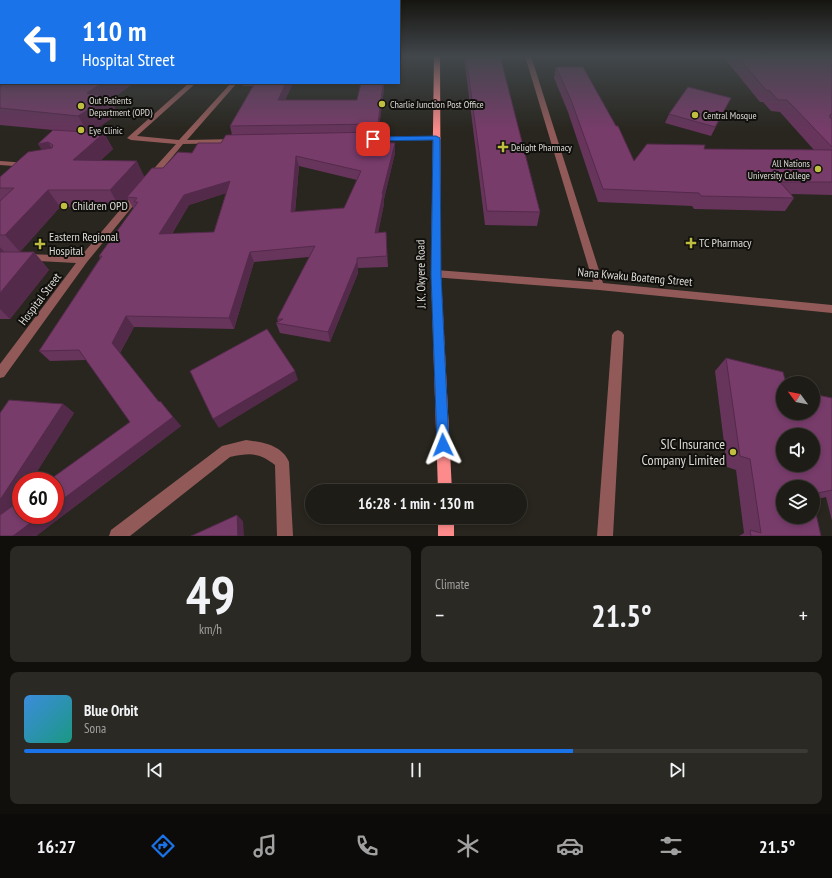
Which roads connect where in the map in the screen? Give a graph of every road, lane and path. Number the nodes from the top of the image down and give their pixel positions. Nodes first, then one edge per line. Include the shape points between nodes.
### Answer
1 (437, 81) edge
2 (536, 81) edge
3 (192, 84) edge
4 (233, 84) edge
5 (436, 138) junction
6 (357, 139) edge
7 (245, 141) edge
8 (181, 142) junction
9 (0, 163) edge
10 (38, 166) edge
11 (0, 256) edge
12 (84, 260) junction
13 (436, 274) junction
14 (599, 286) junction
15 (832, 309) edge
16 (618, 335) dead end
17 (0, 373) edge
18 (445, 484) edge
19 (446, 524) edge
20 (117, 536) edge
21 (285, 536) edge
22 (446, 536) edge
23 (605, 536) edge

1 - 5 main road, J. K. Okyere Road
2 - 14 street
3 - 8 street via 131,138
4 - 8 street, Hospital Street
5 - 6 street
5 - 13 main road, J. K. Okyere Road
7 - 8 street
8 - 12 street, Hospital Street
9 - 10 street
11 - 12 street
12 - 17 street, Hospital Street
13 - 14 street, Nana Kwaku Boateng Street
13 - 18 main road, J. K. Okyere Road
14 - 15 street, Nana Kwaku Boateng Street
16 - 23 street
19 - 22 main road
20 - 21 street via 228,451 246,447 266,450 282,462

